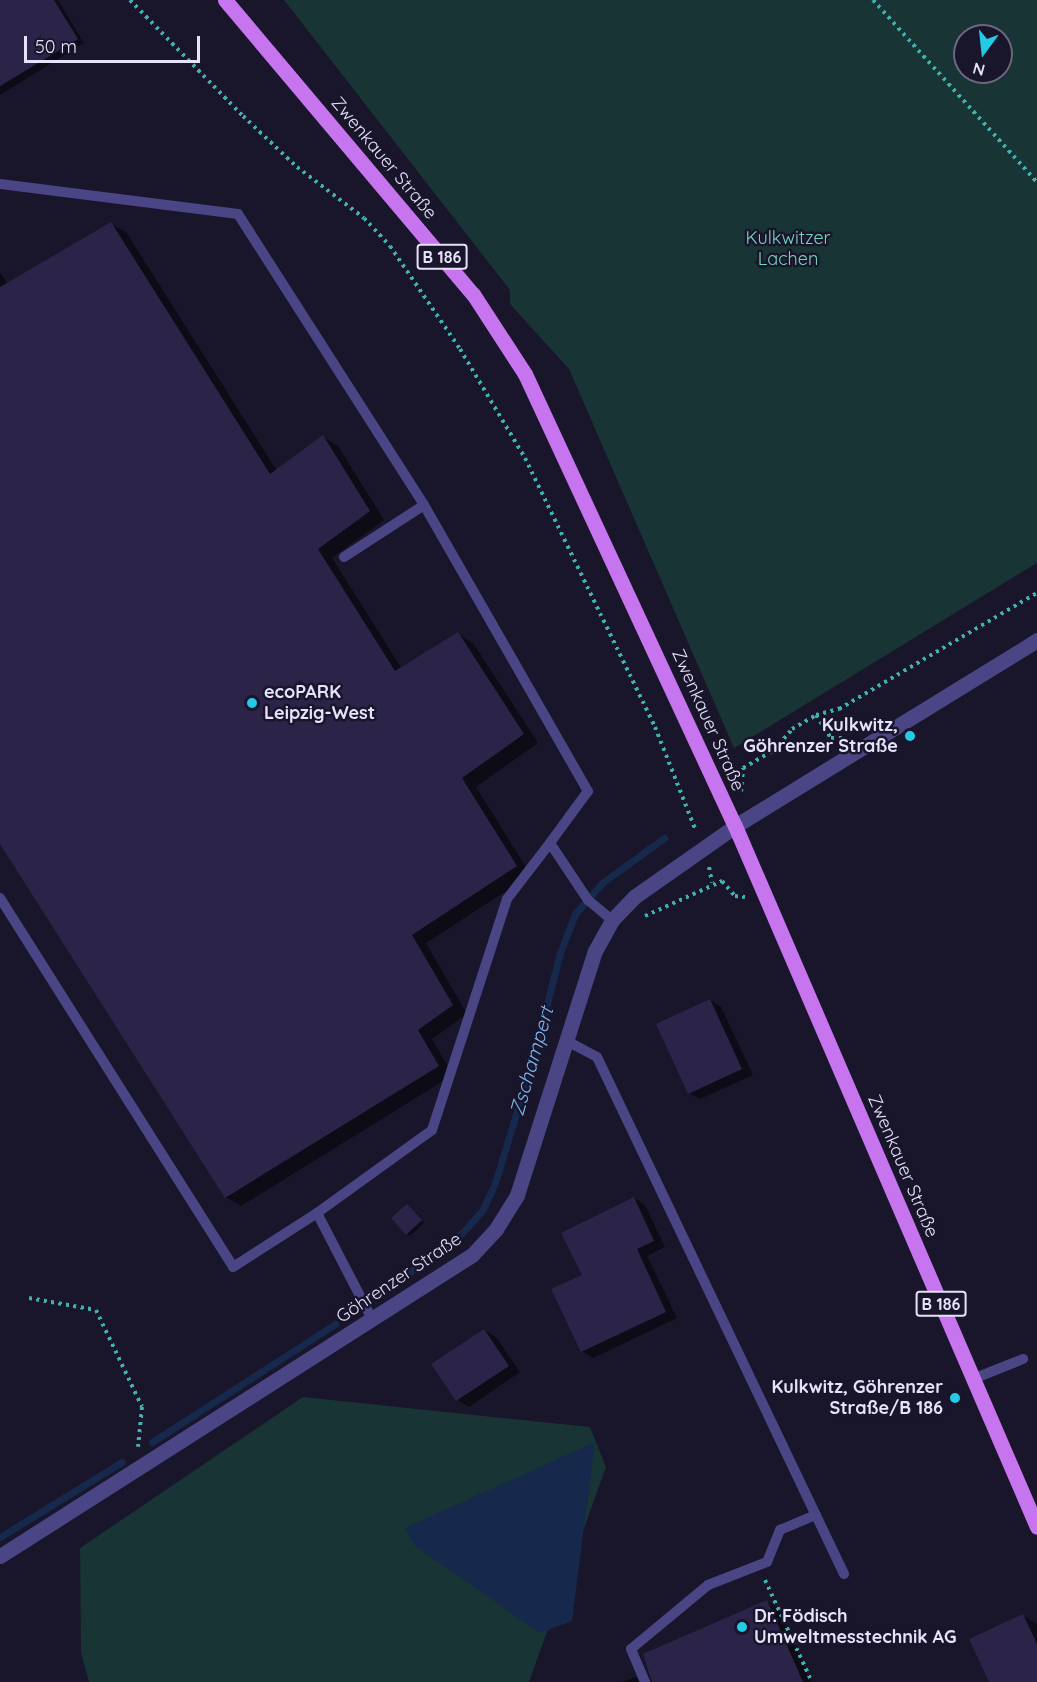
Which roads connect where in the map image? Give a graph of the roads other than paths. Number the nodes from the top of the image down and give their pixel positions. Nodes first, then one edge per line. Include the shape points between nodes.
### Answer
1 (225, 0) edge
2 (0, 184) edge
3 (424, 505) junction
4 (344, 556) dead end
5 (1037, 640) edge
6 (735, 826) junction
7 (550, 843) junction
8 (0, 898) edge
9 (612, 920) junction
10 (565, 1040) junction
11 (317, 1213) junction
12 (373, 1321) junction
13 (1023, 1359) dead end
14 (974, 1379) junction
15 (816, 1515) junction
16 (1037, 1527) edge
17 (0, 1556) edge
18 (844, 1574) dead end
19 (645, 1682) edge

1 - 6 main road, Zwenkauer Straße / B 186 via 473,294 525,374
2 - 3 lane via 238,214
3 - 4 lane
3 - 7 lane via 588,791
5 - 6 street, Göhrenzer Straße
6 - 9 street, Göhrenzer Straße via 634,897
6 - 14 main road, Zwenkauer Straße / B 186
7 - 9 lane via 588,900
7 - 11 lane via 507,898 432,1130
8 - 11 lane via 233,1267
9 - 10 street, Göhrenzer Straße via 595,951
10 - 12 street, Göhrenzer Straße via 517,1195 496,1229 472,1255
10 - 15 lane via 597,1057
11 - 12 lane
12 - 17 street, Göhrenzer Straße
13 - 14 lane
14 - 16 main road, Zwenkauer Straße / B 186
15 - 18 lane
15 - 19 lane via 780,1530 767,1562 708,1585 631,1649

